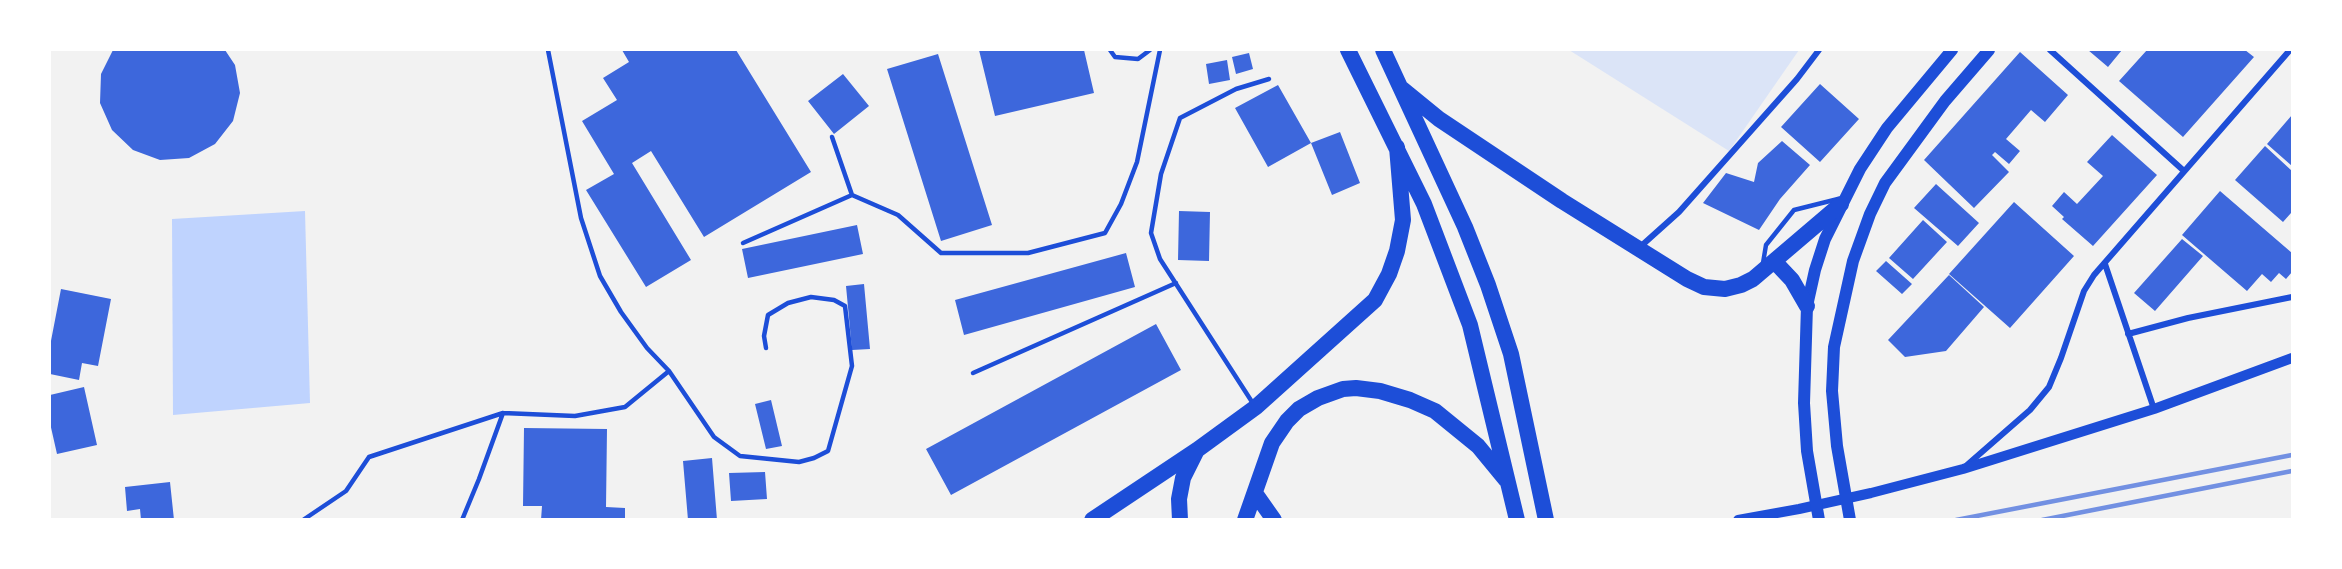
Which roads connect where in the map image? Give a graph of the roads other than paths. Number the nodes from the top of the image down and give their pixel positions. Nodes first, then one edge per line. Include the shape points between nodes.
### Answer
1 (548, 50) edge
2 (1110, 50) edge
3 (1150, 50) edge
4 (1160, 50) edge
5 (1348, 50) edge
6 (1383, 50) edge
7 (1819, 50) edge
8 (1952, 50) edge
9 (1989, 50) edge
10 (2050, 50) edge
11 (2290, 50) edge
12 (1269, 79) dead end
13 (1401, 88) junction
14 (832, 136) dead end
15 (1397, 147) junction
16 (2184, 171) junction
17 (852, 195) junction
18 (1843, 201) junction
19 (743, 243) dead end
20 (1639, 248) junction
21 (2105, 264) junction
22 (1768, 267) junction
23 (1176, 283) junction
24 (2292, 297) edge
25 (1807, 306) junction
26 (2128, 334) junction
27 (766, 348) dead end
28 (2292, 358) edge
29 (669, 371) junction
30 (973, 373) dead end
31 (1256, 407) junction
32 (2154, 409) junction
33 (503, 413) junction
34 (1197, 450) junction
35 (1963, 469) junction
36 (1509, 483) junction
37 (1255, 493) junction
38 (303, 519) edge
39 (462, 519) edge
40 (1092, 519) edge
41 (1180, 519) edge
42 (1245, 519) edge
43 (1274, 519) edge
44 (1516, 519) edge
45 (1546, 519) edge
46 (1738, 519) edge
47 (1819, 519) edge
48 (1850, 519) edge

1 - 29 lane via 581,218 600,276 647,348
2 - 3 lane via 1115,57 1138,59
4 - 17 lane via 1137,162 1105,233 1028,253 941,253 898,215
5 - 15 highway
6 - 13 highway
7 - 20 street via 1679,212
8 - 18 main road via 1887,128
9 - 48 main road via 1945,101 1885,183 1853,261 1834,347 1832,391
10 - 16 street
11 - 16 street
12 - 23 lane via 1236,89 1180,118 1161,174 1151,233 1160,259
13 - 20 highway via 1439,119
13 - 45 highway via 1488,285 1510,354
14 - 17 lane
15 - 31 highway via 1403,220 1389,274 1375,300
15 - 36 highway via 1424,204 1470,325
16 - 21 street
17 - 19 lane
18 - 22 highway
18 - 22 lane via 1794,210 1766,245
18 - 25 main road via 1825,238
20 - 22 highway via 1704,287 1725,289 1741,285
21 - 26 street
21 - 35 street via 2084,291 2049,387 2030,410
22 - 25 highway via 1792,280
23 - 30 lane
23 - 31 lane
24 - 26 street
25 - 47 main road via 1807,451
26 - 32 street
27 - 29 lane via 768,315 788,303 811,297 845,306 852,366 828,451 800,462 740,456 714,437
28 - 32 street
29 - 33 lane via 626,407 575,416
31 - 34 highway
32 - 35 street
33 - 38 lane via 369,457 346,491
33 - 39 lane
34 - 40 highway
34 - 41 highway via 1183,478
35 - 46 street via 1799,510
36 - 37 highway via 1478,446 1434,411 1380,391 1356,388 1318,398 1287,421 1272,443
36 - 44 highway
37 - 42 highway
37 - 43 highway

